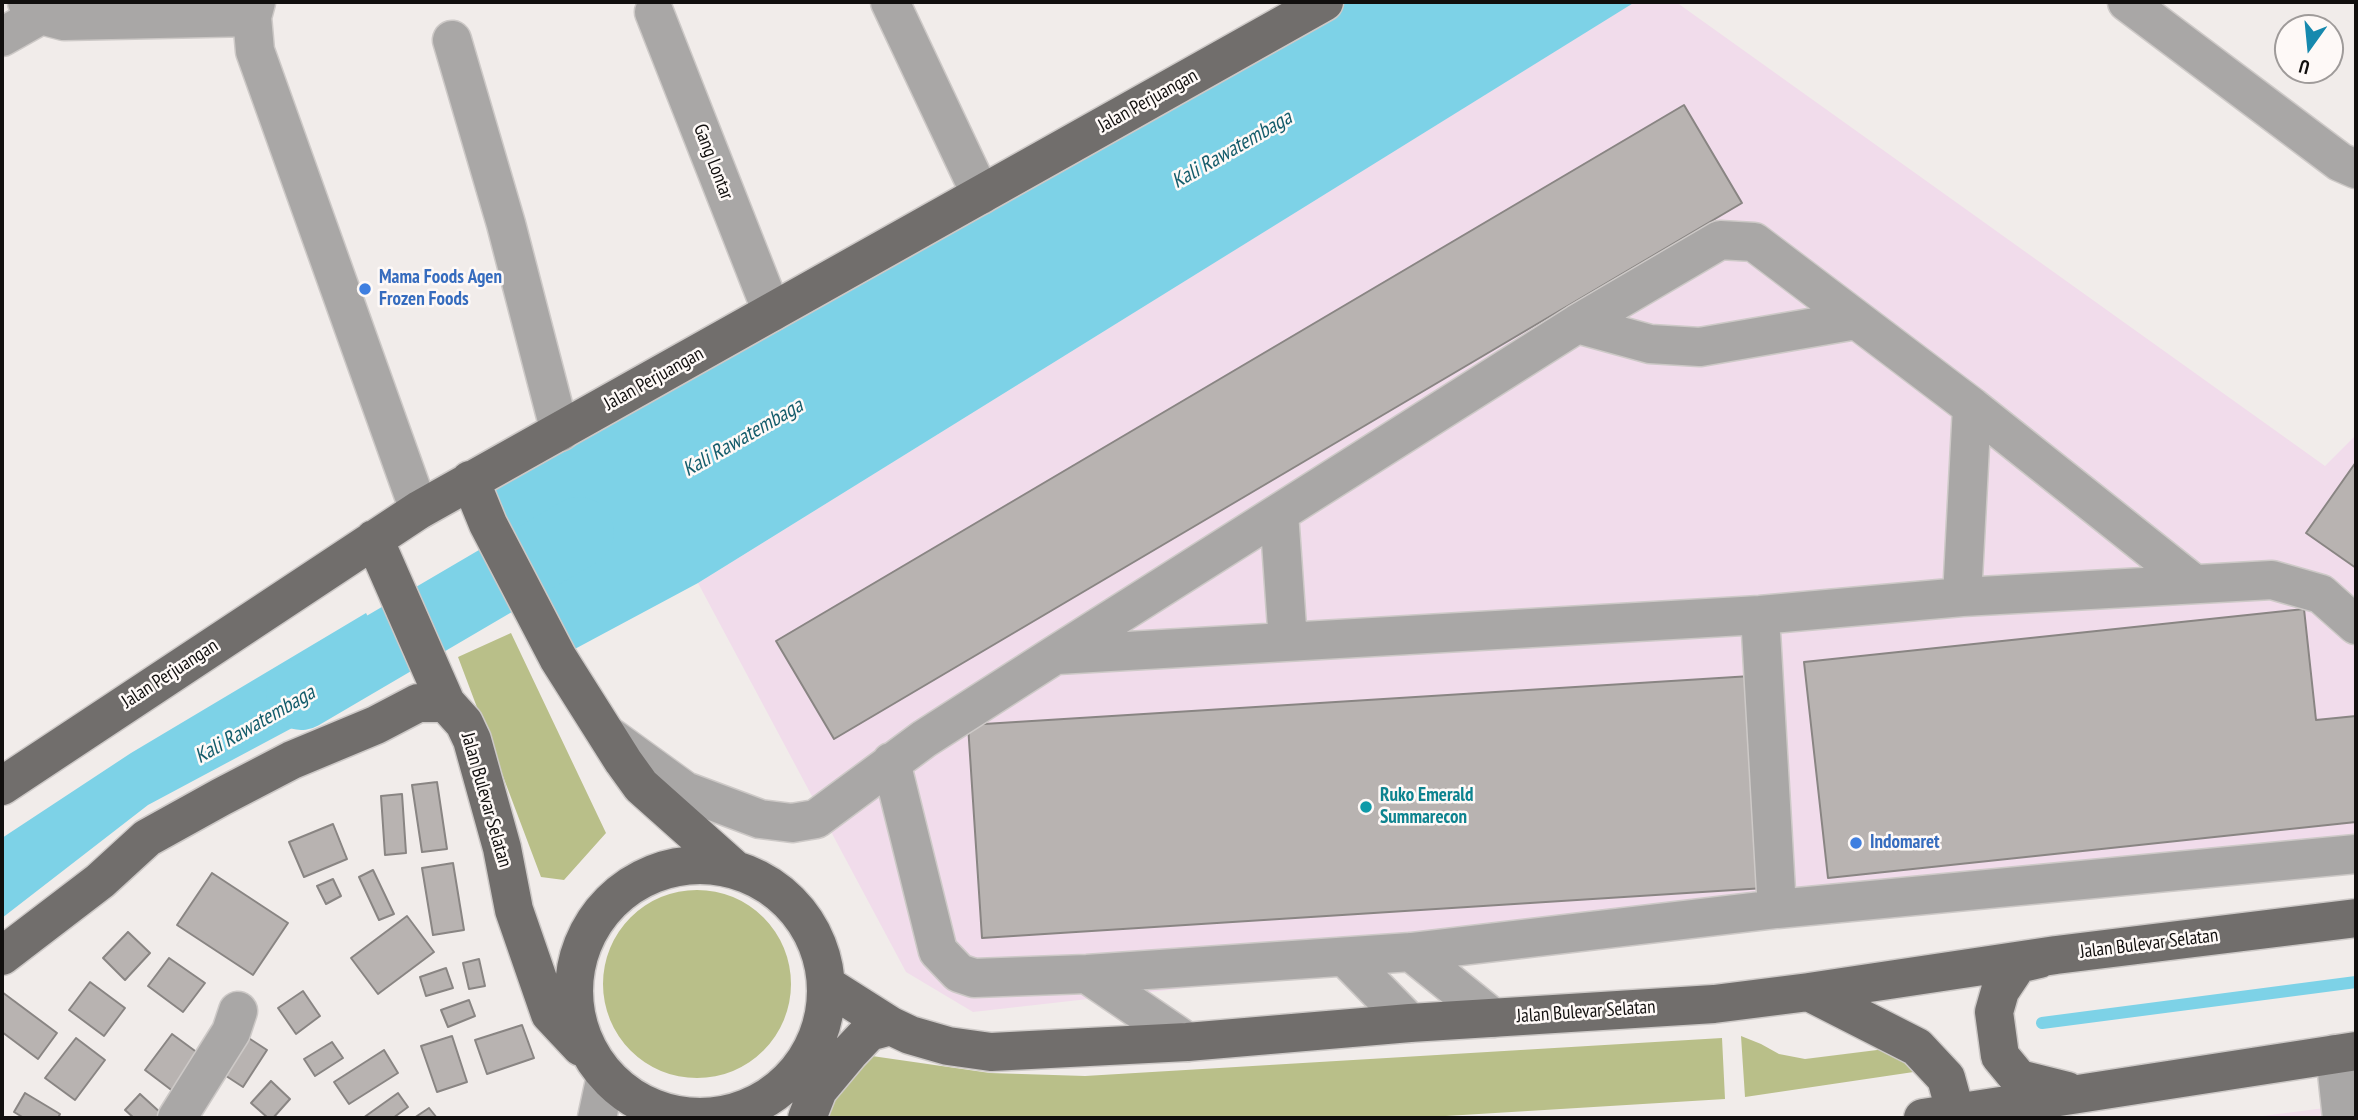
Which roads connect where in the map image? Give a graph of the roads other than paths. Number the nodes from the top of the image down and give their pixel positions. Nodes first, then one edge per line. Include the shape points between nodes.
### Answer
1 (890, 2) edge
2 (1324, 2) edge
3 (2127, 2) edge
4 (34, 8) edge
5 (254, 10) edge
6 (654, 12) dead end
7 (2, 37) edge
8 (452, 40) dead end
9 (2356, 169) edge
10 (981, 195) junction
11 (772, 312) junction
12 (1856, 320) junction
13 (1577, 324) junction
14 (1972, 408) junction
15 (560, 432) junction
16 (470, 480) junction
17 (419, 510) junction
18 (1279, 513) junction
19 (381, 555) junction
20 (2193, 583) junction
21 (1962, 597) junction
22 (1760, 615) junction
23 (2356, 625) edge
24 (1288, 642) junction
25 (1055, 655) junction
26 (439, 687) junction
27 (603, 732) junction
28 (891, 762) junction
29 (2, 786) edge
30 (2356, 854) edge
31 (733, 868) junction
32 (1777, 909) junction
33 (2356, 918) edge
34 (1411, 953) junction
35 (2, 956) edge
36 (2056, 956) junction
37 (1345, 957) junction
38 (1087, 974) junction
39 (828, 986) junction
40 (1809, 992) junction
41 (238, 1011) dead end
42 (1493, 1018) junction
43 (1410, 1023) junction
44 (891, 1026) junction
45 (1187, 1042) junction
46 (2345, 1052) edge
47 (599, 1067) junction
48 (2082, 1095) junction
49 (1946, 1117) edge
50 (177, 1118) edge
51 (597, 1118) edge
52 (700, 1118) edge
53 (807, 1118) edge
54 (2343, 1118) edge

1 - 10 street
2 - 10 main road, Jalan Perjuangan
3 - 9 street via 2340,162
4 - 5 street via 64,21
4 - 7 street
5 - 17 street via 255,51
6 - 11 street, Gang Lontar
8 - 15 street
10 - 11 main road, Jalan Perjuangan
11 - 15 main road, Jalan Perjuangan
12 - 13 street via 1700,347 1650,344
12 - 13 street via 1754,242 1720,240
12 - 14 street
13 - 18 street
14 - 20 street
14 - 21 street
15 - 16 main road, Jalan Perjuangan
16 - 17 main road, Jalan Perjuangan
16 - 27 main road via 548,638
17 - 19 main road, Jalan Perjuangan
18 - 24 street
18 - 25 street
19 - 26 main road, Jalan Bulevar Selatan
19 - 29 main road, Jalan Perjuangan
20 - 21 street
20 - 23 street via 2272,580 2320,594
21 - 22 street
22 - 24 street
22 - 32 street
24 - 25 street
25 - 28 street
26 - 35 main road via 376,725 292,760 147,838 100,881
26 - 47 main road, Jalan Bulevar Selatan via 472,740 514,910 550,1014
27 - 28 street via 685,791 760,819 816,819
27 - 31 main road via 641,786
28 - 38 street via 934,937 946,961 959,973 974,978
30 - 32 street
31 - 39 main road via 782,894 802,915 821,948
31 - 47 main road via 689,864 643,877 605,906 591,925 575,970 573,1002 582,1036
32 - 34 street
33 - 36 main road, Jalan Bulevar Selatan
34 - 37 street
34 - 42 street
36 - 40 main road, Jalan Bulevar Selatan
36 - 48 main road via 2018,964 2000,991 1994,1012 2000,1056 2019,1079
37 - 38 street
37 - 43 street
38 - 45 street
39 - 44 main road, Jalan Bulevar Selatan
39 - 52 main road via 815,1047 790,1081 756,1105
40 - 42 main road, Jalan Bulevar Selatan via 1714,1004
40 - 49 main road via 1917,1047 1946,1078
41 - 50 street via 231,1032
42 - 43 main road, Jalan Bulevar Selatan
43 - 45 main road, Jalan Bulevar Selatan
44 - 45 main road, Jalan Bulevar Selatan via 948,1046 991,1052
44 - 53 main road via 869,1032 849,1052 818,1090
46 - 48 main road
46 - 54 street
47 - 51 street
47 - 52 main road, Jalan Bulevar Selatan via 647,1106
48 - 49 main road

